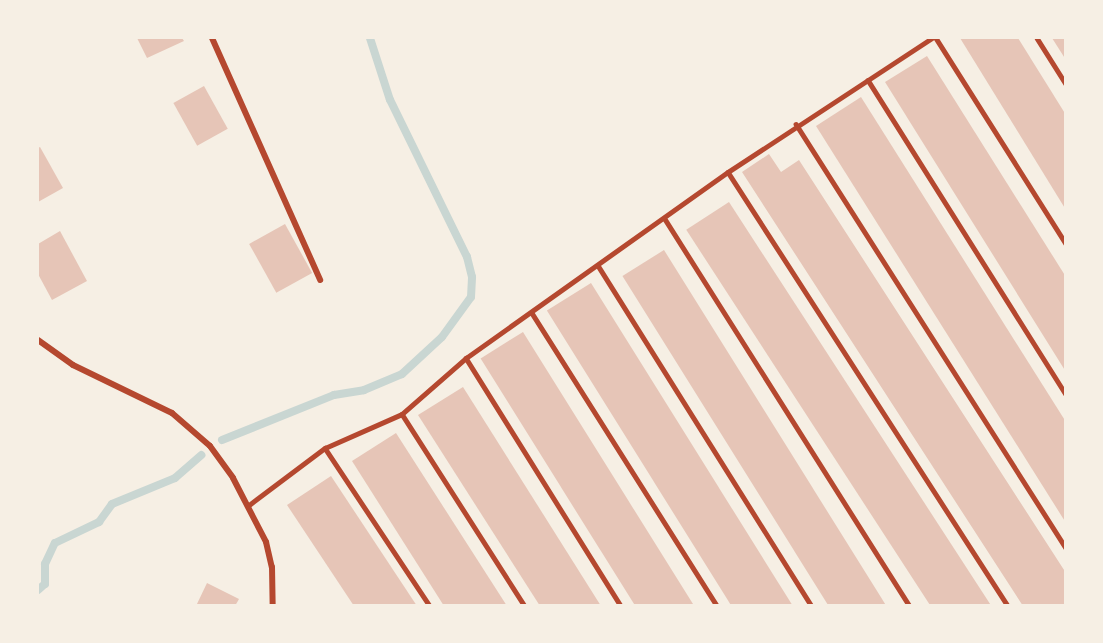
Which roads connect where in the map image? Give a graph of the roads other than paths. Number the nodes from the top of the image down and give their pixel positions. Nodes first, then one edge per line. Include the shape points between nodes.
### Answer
1 (212, 38) edge
2 (934, 38) edge
3 (1037, 38) edge
4 (868, 80) junction
5 (1065, 84) edge
6 (796, 124) junction
7 (728, 172) junction
8 (664, 219) junction
9 (1065, 244) edge
10 (599, 267) junction
11 (320, 280) dead end
12 (532, 313) junction
13 (38, 340) edge
14 (466, 358) junction
15 (1065, 394) edge
16 (402, 414) junction
17 (325, 448) junction
18 (249, 505) junction
19 (1065, 548) edge
20 (273, 606) edge
21 (430, 606) edge
22 (525, 606) edge
23 (621, 606) edge
24 (717, 606) edge
25 (812, 606) edge
26 (910, 606) edge
27 (1008, 606) edge

1 - 11 street
2 - 4 lane
2 - 9 lane
3 - 5 lane
4 - 6 lane
4 - 15 lane
6 - 7 lane
6 - 19 lane
7 - 8 lane
7 - 27 lane
8 - 10 lane
8 - 26 lane
10 - 12 lane
10 - 25 lane
12 - 14 lane
12 - 24 lane
13 - 18 street via 73,365 172,413 210,446
14 - 16 lane
14 - 23 lane
16 - 17 lane
16 - 22 lane
17 - 18 lane
17 - 21 lane
18 - 20 street via 272,567

